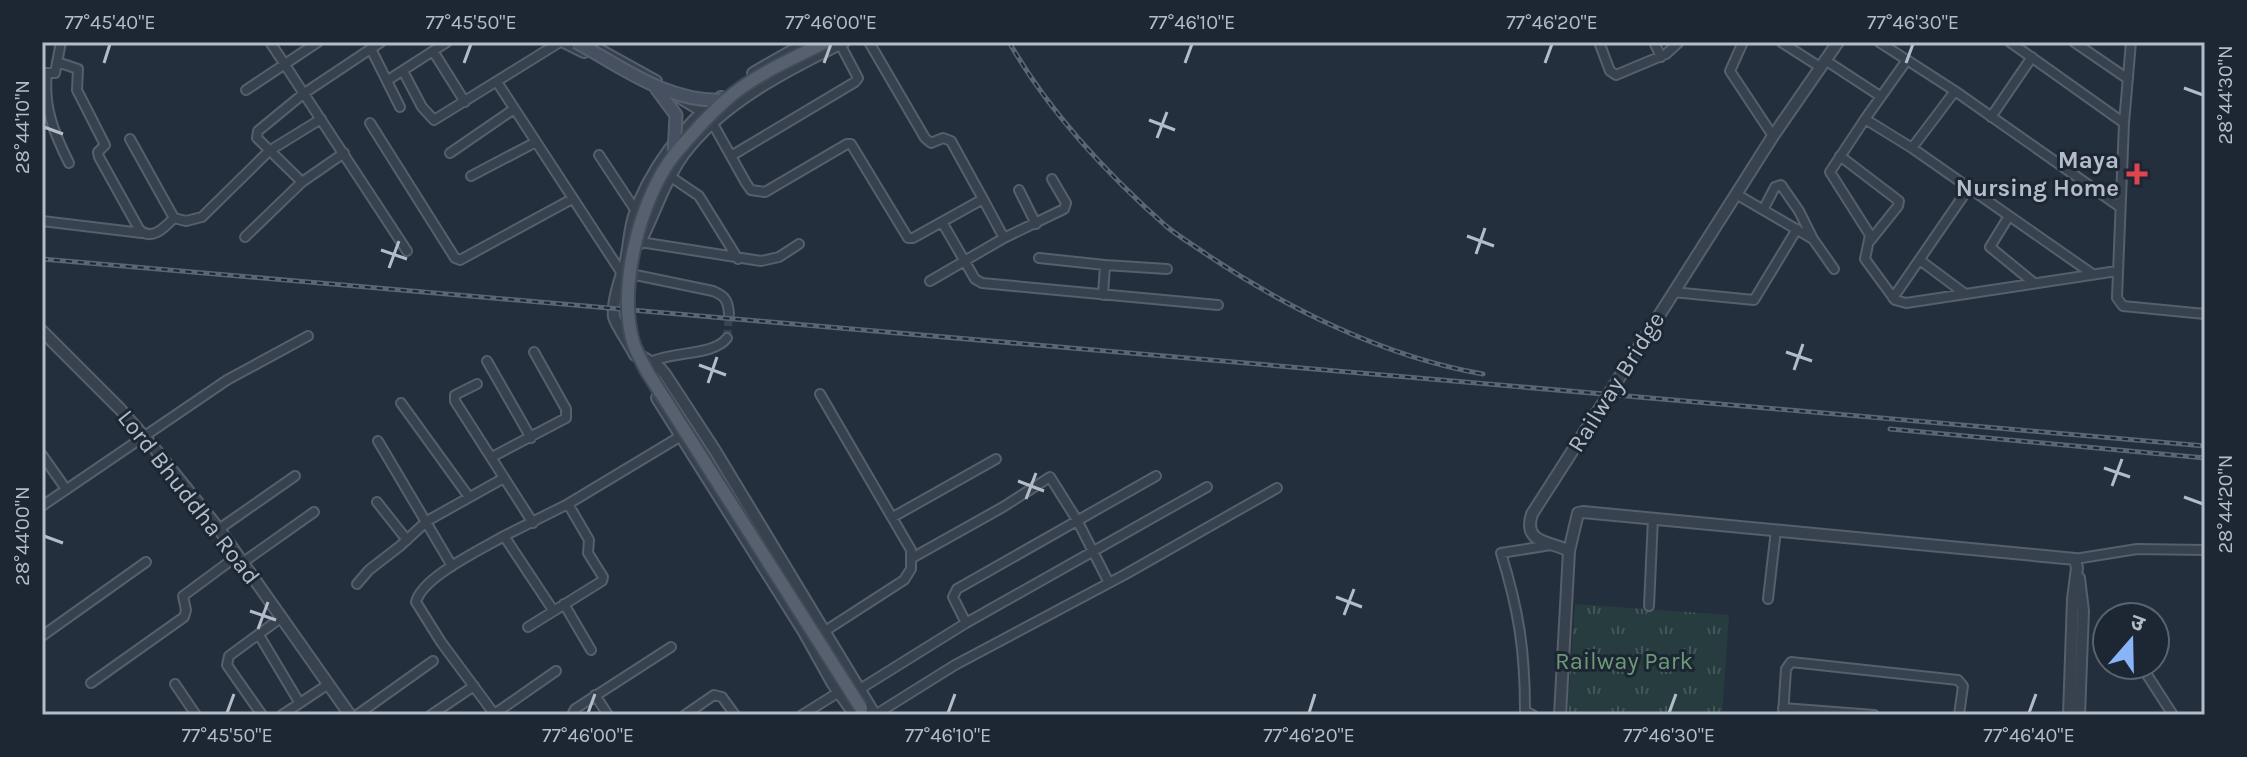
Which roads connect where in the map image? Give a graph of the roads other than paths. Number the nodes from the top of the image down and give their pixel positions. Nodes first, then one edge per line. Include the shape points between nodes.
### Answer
1 (61, 42) edge
2 (270, 42) edge
3 (318, 42) edge
4 (381, 42) edge
5 (447, 42) edge
6 (562, 42) edge
7 (576, 42) edge
8 (584, 42) edge
9 (807, 42) edge
10 (826, 42) edge
11 (869, 42) edge
12 (1599, 42) edge
13 (1654, 42) edge
14 (1679, 42) edge
15 (1743, 42) edge
16 (1781, 42) edge
17 (1838, 42) edge
18 (1879, 42) edge
19 (2011, 42) edge
20 (2074, 42) edge
21 (2131, 42) edge
22 (842, 43) edge
23 (371, 49) junction
24 (433, 51) junction
25 (1661, 57) junction
26 (2032, 57) junction
27 (1907, 60) junction
28 (57, 62) junction
29 (284, 63) junction
30 (1822, 64) junction
31 (403, 71) junction
32 (44, 73) edge
33 (2128, 79) junction
34 (388, 80) junction
35 (497, 82) junction
36 (656, 87) junction
37 (246, 90) dead end
38 (1955, 91) junction
39 (303, 94) junction
40 (1880, 96) junction
41 (726, 100) junction
42 (465, 102) junction
43 (400, 107) dead end
44 (514, 109) junction
45 (705, 112) junction
46 (1991, 117) junction
47 (321, 119) junction
48 (1865, 119) junction
49 (715, 122) junction
50 (370, 123) dead end
51 (2124, 123) junction
52 (689, 128) junction
53 (1773, 136) junction
54 (130, 139) dead end
55 (698, 139) junction
56 (536, 142) junction
57 (1912, 148) junction
58 (269, 151) junction
59 (344, 153) junction
60 (450, 153) dead end
61 (599, 155) dead end
62 (674, 155) junction
63 (731, 156) junction
64 (1840, 156) junction
65 (69, 163) dead end
66 (471, 176) dead end
67 (671, 177) junction
68 (1052, 179) dead end
69 (302, 182) junction
70 (1968, 189) junction
71 (1019, 190) dead end
72 (1736, 194) junction
73 (572, 199) junction
74 (983, 199) junction
75 (2120, 207) junction
76 (1763, 210) junction
77 (636, 211) junction
78 (2009, 216) junction
79 (174, 218) junction
80 (42, 221) edge
81 (942, 222) junction
82 (1036, 224) junction
83 (1797, 229) junction
84 (142, 233) junction
85 (245, 237) dead end
86 (1004, 238) junction
87 (1813, 239) junction
88 (1870, 241) junction
89 (640, 242) junction
90 (799, 244) dead end
91 (407, 251) dead end
92 (1039, 258) dead end
93 (738, 259) junction
94 (965, 261) junction
95 (1921, 261) junction
96 (1105, 265) junction
97 (624, 267) junction
98 (1167, 269) dead end
99 (1834, 269) dead end
100 (2117, 271) junction
101 (2091, 273) junction
102 (930, 281) dead end
103 (2034, 283) junction
104 (1673, 292) junction
105 (1964, 293) junction
106 (1103, 295) junction
107 (1893, 298) junction
108 (1218, 305) dead end
109 (729, 314) dead end
110 (2205, 314) edge
111 (42, 331) edge
112 (308, 336) dead end
113 (727, 338) dead end
114 (534, 352) dead end
115 (634, 352) junction
116 (487, 361) dead end
117 (651, 362) junction
118 (477, 384) dead end
119 (820, 394) dead end
120 (401, 403) dead end
121 (143, 436) junction
122 (681, 436) junction
123 (531, 438) junction
124 (378, 441) dead end
125 (42, 455) edge
126 (492, 457) junction
127 (996, 459) dead end
128 (295, 476) dead end
129 (1156, 476) dead end
130 (504, 478) junction
131 (1207, 487) dead end
132 (1277, 488) dead end
133 (66, 489) junction
134 (469, 497) junction
135 (377, 502) dead end
136 (568, 504) junction
137 (42, 506) edge
138 (314, 512) dead end
139 (893, 517) junction
140 (1653, 518) junction
141 (1077, 520) junction
142 (427, 521) junction
143 (533, 523) junction
144 (219, 529) junction
145 (1776, 530) junction
146 (504, 536) junction
147 (407, 540) junction
148 (1552, 545) junction
149 (1092, 550) junction
150 (2205, 550) edge
151 (1569, 551) junction
152 (912, 558) junction
153 (240, 559) junction
154 (146, 562) dead end
155 (2076, 563) junction
156 (452, 566) junction
157 (1109, 583) junction
158 (357, 584) dead end
159 (1768, 599) dead end
160 (564, 604) junction
161 (1649, 606) dead end
162 (553, 610) junction
163 (282, 617) junction
164 (966, 623) junction
165 (528, 627) dead end
166 (825, 631) junction
167 (259, 635) junction
168 (42, 636) edge
169 (671, 647) dead end
170 (591, 650) dead end
171 (433, 661) dead end
172 (556, 671) dead end
173 (2151, 681) edge
174 (91, 683) dead end
175 (175, 684) dead end
176 (327, 685) junction
177 (474, 686) junction
178 (860, 689) junction
179 (839, 692) junction
180 (595, 695) junction
181 (299, 702) junction
182 (1783, 711) edge
183 (858, 712) edge
184 (196, 715) edge
185 (262, 715) edge
186 (282, 715) edge
187 (350, 715) edge
188 (357, 715) edge
189 (431, 715) edge
190 (494, 715) edge
191 (572, 715) edge
192 (608, 715) edge
193 (685, 715) edge
194 (735, 715) edge
195 (802, 715) edge
196 (875, 715) edge
197 (1533, 715) edge
198 (1560, 715) edge
199 (1874, 715) edge
200 (1959, 715) edge
201 (2069, 715) edge
202 (2079, 715) edge
203 (2173, 715) edge

1 - 28 street
2 - 29 street
3 - 29 street
4 - 23 street
5 - 24 street
6 - 35 street
6 - 52 street via 649,88
7 - 36 main road, bridge
8 - 45 street
9 - 45 street via 748,76
10 - 41 main road, bridge via 773,68
11 - 74 street via 925,138 931,143 951,141
12 - 25 street via 1614,75
13 - 25 street
14 - 25 street
15 - 53 street via 1730,71
16 - 30 street
17 - 30 street, Railway Bridge
18 - 27 street
19 - 26 street
20 - 33 street
21 - 33 street
22 - 49 street via 750,94
22 - 63 street via 858,78 855,82
23 - 34 street
23 - 39 street
24 - 31 street
24 - 42 street
26 - 46 street
26 - 51 street
27 - 38 street
27 - 40 street
28 - 32 street via 55,73
28 - 84 street via 78,69 77,90 105,145 99,157
29 - 37 street
29 - 39 street
30 - 40 street
30 - 53 street, Railway Bridge
31 - 34 street
31 - 42 street via 432,120
32 - 65 street via 49,118
33 - 51 street
34 - 43 street
35 - 42 street
35 - 44 street
36 - 41 main road, bridge
36 - 62 main road, bridge via 676,115
38 - 46 street
38 - 57 street
39 - 47 street
39 - 58 street via 259,129 257,138
40 - 48 street
41 - 62 main road, bridge
44 - 56 street
44 - 60 street
45 - 49 street
45 - 52 street
46 - 75 street
47 - 58 street
47 - 59 street
48 - 57 street
48 - 64 street
49 - 55 street
49 - 63 street
50 - 73 street via 460,260
51 - 75 street
52 - 55 street
52 - 77 street via 654,173
53 - 72 street, Railway Bridge
54 - 79 street
55 - 67 street
56 - 66 street
56 - 73 street
57 - 70 street
58 - 69 street
58 - 79 street via 202,217
59 - 69 street
59 - 91 street
61 - 77 street
62 - 183 main road, bridge via 636,236 628,279 635,346
63 - 81 street via 751,190 765,192 851,144 905,235 913,238
64 - 88 street via 1831,176
64 - 88 street via 1899,201
67 - 89 street
67 - 93 street via 699,196
68 - 82 street via 1066,207
69 - 85 street
70 - 78 street
70 - 95 street
71 - 82 street
72 - 76 street
72 - 104 street, Railway Bridge
73 - 97 street
74 - 81 street
74 - 86 street
75 - 100 street
76 - 83 street
76 - 87 street via 1781,185
77 - 97 street
78 - 101 street
78 - 103 street via 1990,247
79 - 84 street via 153,235
80 - 84 street
81 - 94 street
82 - 86 street
83 - 87 street
83 - 104 street via 1754,300
86 - 94 street
87 - 99 street
88 - 107 street via 1865,259
89 - 93 street
89 - 97 street
90 - 93 street via 769,260
92 - 96 street
94 - 102 street
94 - 106 street via 982,283
95 - 105 street
95 - 107 street
96 - 98 street
96 - 106 street
97 - 109 street via 713,291 724,296
97 - 115 street via 614,317
100 - 101 street
100 - 110 street via 2117,298 2123,306
101 - 103 street
103 - 105 street
104 - 148 street, Railway Bridge, bridge via 1532,514 1528,524 1533,535
105 - 107 street via 1906,303
106 - 108 street
111 - 121 street, Lord Bhuddha Road
112 - 121 street via 227,380
113 - 117 street via 718,347
114 - 123 street via 567,414 563,422
115 - 117 street
115 - 122 street
116 - 123 street
117 - 166 street via 665,374 714,449
118 - 126 street via 454,398
119 - 139 street
120 - 134 street
121 - 133 street
121 - 144 street, Lord Bhuddha Road
122 - 136 street
122 - 179 street
123 - 126 street
124 - 142 street
125 - 133 street
126 - 130 street
127 - 139 street
128 - 144 street
129 - 141 street
130 - 134 street
130 - 143 street
131 - 149 street
132 - 157 street
133 - 137 street
134 - 142 street
135 - 147 street
136 - 143 street
136 - 160 street via 603,579
138 - 153 street
139 - 152 street
140 - 145 street
140 - 151 street via 1578,513
140 - 161 street
141 - 149 street
141 - 152 street via 1050,477
141 - 164 street via 957,589 953,597
142 - 147 street
142 - 156 street
143 - 146 street
144 - 153 street, Lord Bhuddha Road
145 - 155 street
145 - 159 street
146 - 156 street
146 - 162 street
147 - 158 street
148 - 151 street
148 - 197 street via 1501,553 1523,637 1525,711
149 - 157 street
149 - 164 street
150 - 155 street via 2137,549
151 - 198 street
152 - 166 street via 904,580
153 - 163 street, Lord Bhuddha Road
153 - 174 street via 183,596 184,617
154 - 168 street
155 - 201 street
155 - 202 street via 2083,611
156 - 177 street via 416,602
157 - 196 street via 955,665
160 - 162 street
160 - 170 street
162 - 165 street
163 - 167 street
163 - 176 street, Lord Bhuddha Road
164 - 178 street
166 - 178 street
167 - 181 street
167 - 185 street via 226,662
169 - 180 street
171 - 188 street
172 - 190 street
173 - 203 street
175 - 184 street
176 - 181 street
176 - 187 street, Lord Bhuddha Road
177 - 189 street
177 - 190 street
178 - 196 street
179 - 183 street
179 - 195 street
180 - 191 street
180 - 192 street
181 - 186 street
182 - 199 street
182 - 200 street via 1791,662 1958,680 1963,686
193 - 194 street via 718,695

